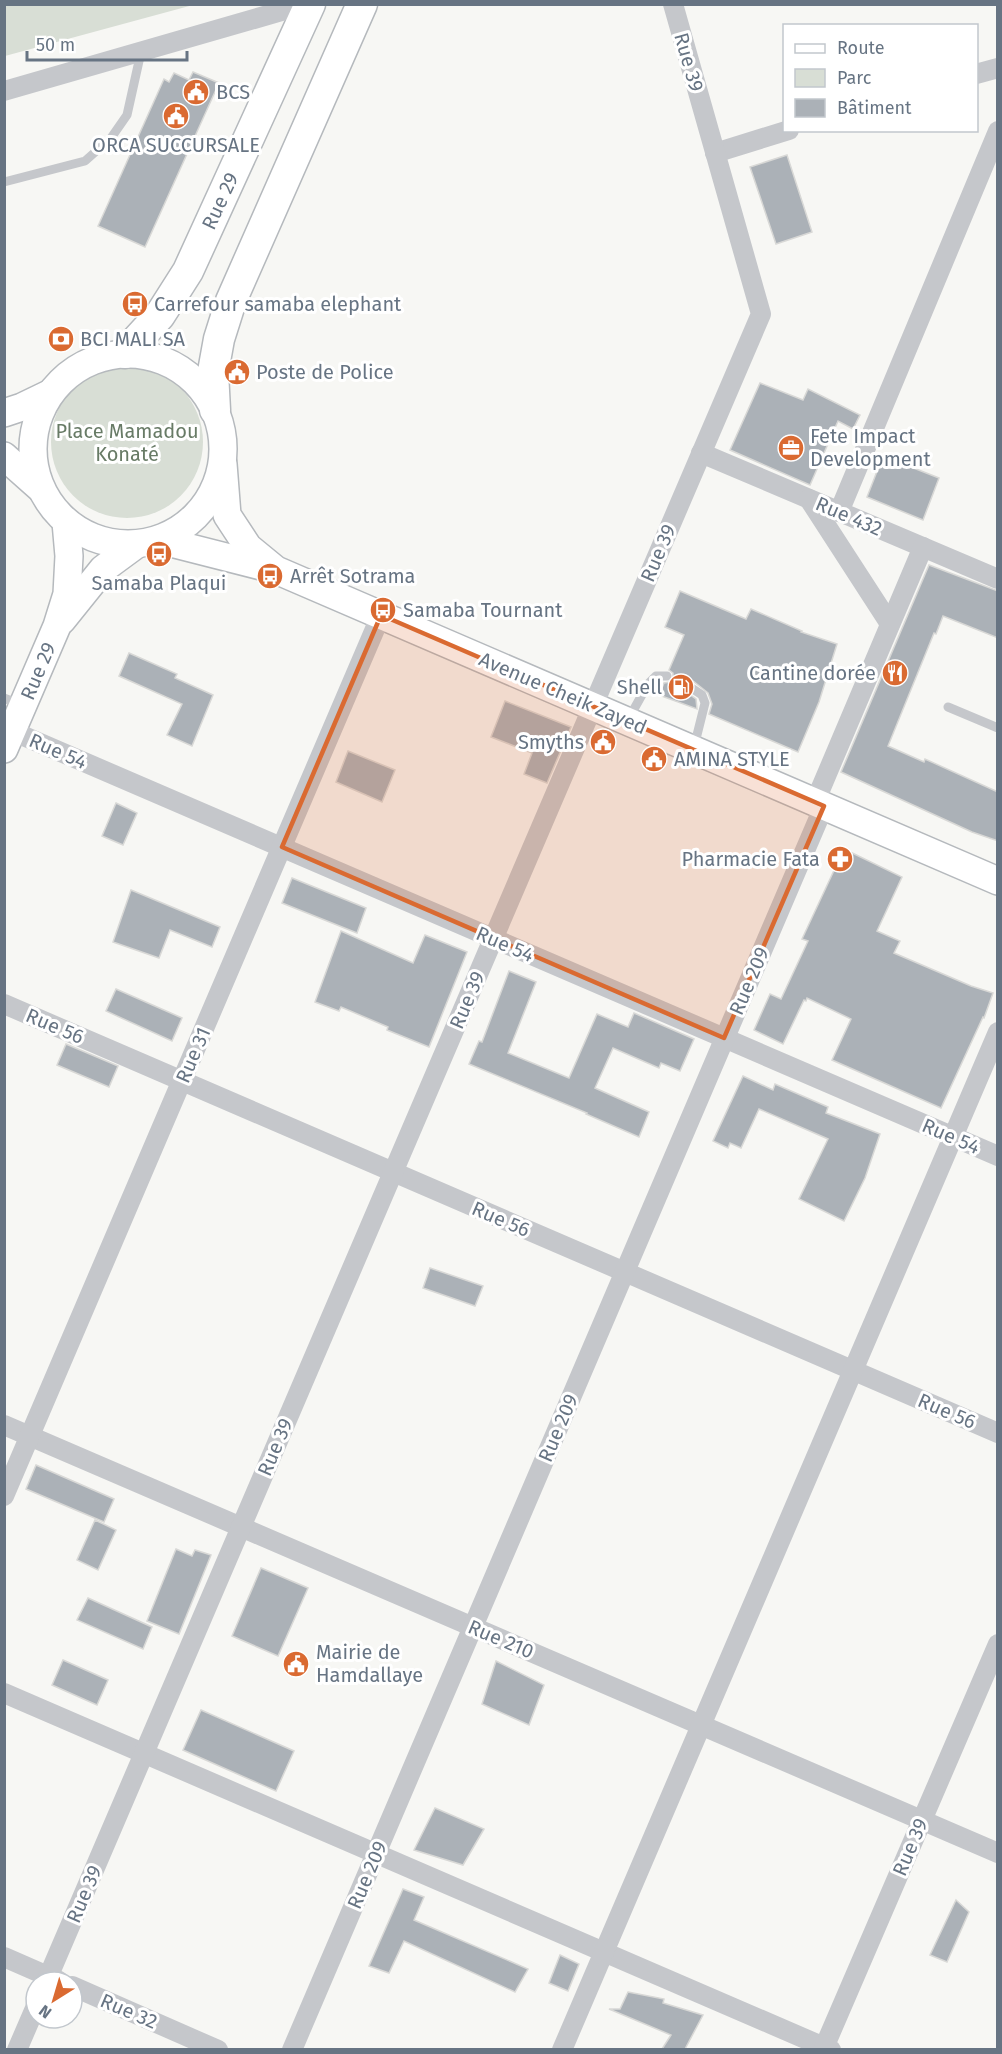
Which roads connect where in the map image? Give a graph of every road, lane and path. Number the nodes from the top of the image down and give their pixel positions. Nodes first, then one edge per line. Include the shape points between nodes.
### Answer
1 (362, 4) edge
2 (673, 4) edge
3 (311, 5) edge
4 (141, 52) junction
5 (998, 68) edge
6 (978, 73) edge
7 (4, 92) edge
8 (998, 131) edge
9 (783, 132) edge
10 (715, 153) junction
11 (4, 182) edge
12 (125, 353) junction
13 (49, 393) junction
14 (215, 410) junction
15 (4, 413) edge
16 (701, 453) junction
17 (4, 456) edge
18 (223, 464) junction
19 (40, 488) junction
20 (808, 499) junction
21 (839, 512) junction
22 (66, 522) junction
23 (148, 542) junction
24 (923, 547) junction
25 (276, 570) junction
26 (997, 578) edge
27 (381, 615) junction
28 (890, 624) junction
29 (57, 626) junction
30 (667, 676) dead end
31 (690, 687) dead end
32 (14, 702) edge
33 (593, 706) junction
34 (948, 707) dead end
35 (628, 721) junction
36 (998, 728) edge
37 (8, 740) edge
38 (693, 750) junction
39 (819, 804) junction
40 (282, 848) junction
41 (998, 881) edge
42 (493, 939) junction
43 (4, 1004) edge
44 (998, 1032) edge
45 (724, 1038) junction
46 (182, 1081) junction
47 (953, 1137) junction
48 (998, 1156) edge
49 (393, 1172) junction
50 (624, 1272) junction
51 (853, 1370) junction
52 (4, 1425) edge
53 (998, 1433) edge
54 (30, 1436) junction
55 (4, 1496) edge
56 (241, 1527) junction
57 (472, 1627) junction
58 (998, 1644) edge
59 (4, 1693) edge
60 (701, 1725) junction
61 (144, 1753) junction
62 (922, 1820) junction
63 (376, 1853) junction
64 (998, 1853) edge
65 (604, 1952) junction
66 (4, 1957) edge
67 (31, 1970) edge
68 (56, 1970) edge
69 (84, 1991) edge
70 (25, 2030) edge
71 (826, 2048) edge
72 (17, 2049) edge
73 (218, 2049) edge
74 (292, 2049) edge
75 (562, 2049) edge

1 - 14 main road via 231,301 213,372
2 - 10 street, Rue 39
3 - 4 street
3 - 12 main road, Rue 29 via 188,271 160,315
4 - 7 street
4 - 11 lane via 127,115 111,138 85,160
5 - 6 street
8 - 21 street
9 - 10 street
10 - 16 street, Rue 39 via 761,314
12 - 13 main road via 82,364
12 - 14 main road via 153,357 179,368 200,387
13 - 15 main road
13 - 19 main road via 35,423 32,456
14 - 18 main road via 223,437
16 - 20 street, Rue 432
16 - 33 street, Rue 39
17 - 19 main road
18 - 23 main road via 215,489 201,510 182,528
18 - 25 main road, Avenue Cheik Zayed via 227,515 248,547
19 - 22 main road
20 - 21 street, Rue 432
20 - 28 street
21 - 24 street, Rue 432
22 - 23 main road via 100,540
22 - 29 main road, Rue 29 via 67,594
23 - 25 main road
23 - 29 main road, Rue 29 via 103,569
24 - 26 street, Rue 432
24 - 28 street, Rue 209
25 - 27 main road, Avenue Cheik Zayed
27 - 33 main road, Avenue Cheik Zayed
27 - 40 street, Rue 31
28 - 39 street, Rue 209
29 - 32 main road, Rue 29
30 - 35 lane via 656,676 648,684
31 - 38 lane via 702,695 705,703
32 - 37 main road, Rue 29
33 - 35 main road, Avenue Cheik Zayed
33 - 42 street, Rue 39
34 - 36 lane
35 - 38 main road, Avenue Cheik Zayed
37 - 40 street, Rue 54
38 - 39 main road, Avenue Cheik Zayed
39 - 41 main road, Avenue Cheik Zayed
39 - 45 street, Rue 209
40 - 42 street, Rue 54
40 - 46 street, Rue 31
42 - 45 street, Rue 54
42 - 49 street, Rue 39
43 - 46 street, Rue 56
44 - 47 street
45 - 47 street, Rue 54
45 - 50 street, Rue 209
46 - 49 street, Rue 56
46 - 54 street, Rue 31
47 - 48 street, Rue 54
47 - 51 street
49 - 50 street, Rue 56
49 - 56 street, Rue 39
50 - 51 street, Rue 56
50 - 57 street, Rue 209
51 - 53 street, Rue 56
51 - 60 street
52 - 54 street, Rue 210
54 - 55 street, Rue 31
54 - 56 street, Rue 210
56 - 57 street, Rue 210
56 - 61 street, Rue 39
57 - 60 street, Rue 210
57 - 63 street, Rue 209
58 - 62 street, Rue 39
59 - 61 street
60 - 62 street, Rue 210
60 - 65 street
61 - 63 street
61 - 68 street, Rue 39
62 - 64 street, Rue 210
62 - 71 street, Rue 39
63 - 65 street
63 - 74 street, Rue 209
65 - 71 street
65 - 75 street
66 - 67 street
69 - 73 street, Rue 32
70 - 72 street

